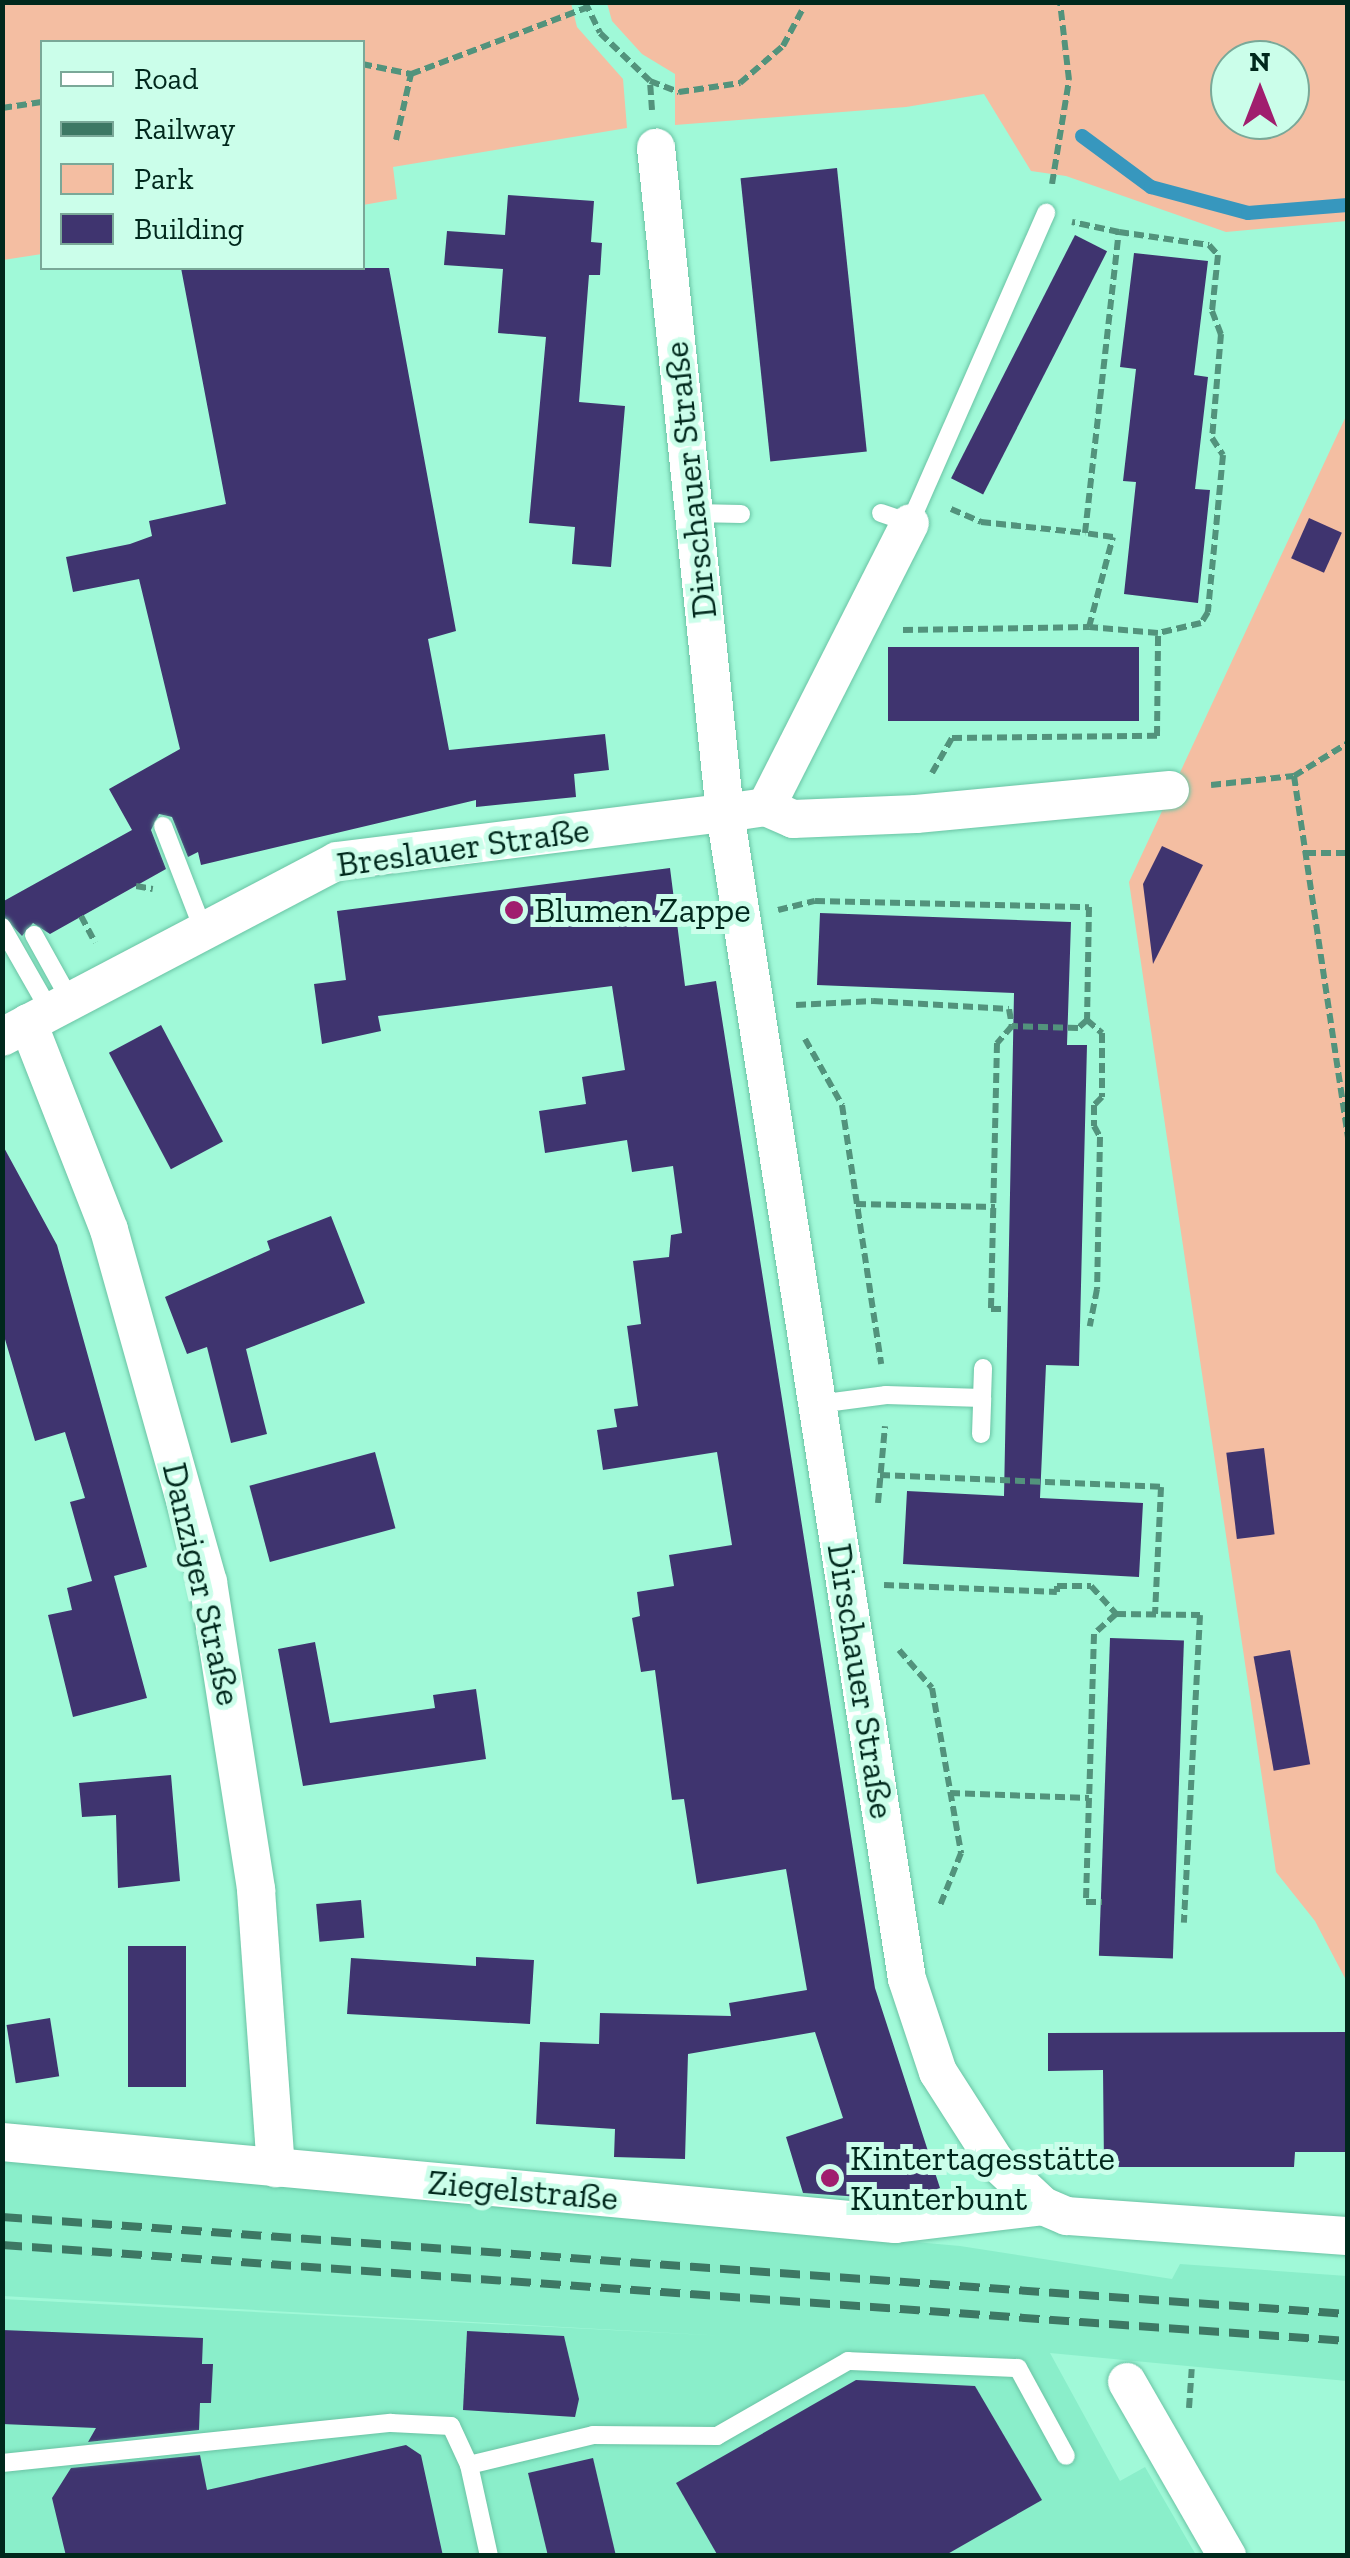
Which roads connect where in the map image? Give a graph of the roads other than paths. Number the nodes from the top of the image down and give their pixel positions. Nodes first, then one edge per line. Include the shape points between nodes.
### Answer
1 (656, 148) road end
2 (1046, 213) road end
3 (904, 511) joint
4 (694, 513) junction
5 (740, 514) dead end
6 (1170, 790) road end
7 (766, 806) junction
8 (724, 812) junction
9 (163, 826) dead end
10 (2, 927) edge
11 (202, 929) junction
12 (34, 935) dead end
13 (38, 1017) edge
14 (983, 1368) dead end
15 (982, 1398) junction
16 (818, 1404) junction
17 (981, 1434) dead end
18 (2, 2142) edge
19 (276, 2168) junction
20 (1043, 2206) junction
21 (1348, 2236) edge
22 (1127, 2382) dead end
23 (1066, 2456) dead end
24 (2, 2463) edge
25 (469, 2466) junction
26 (489, 2556) edge
27 (1227, 2556) edge

1 - 4 street, Dirschauer Straße
2 - 3 lane
3 - 7 street via 876,596
4 - 5 lane
4 - 8 street, Dirschauer Straße
6 - 7 street via 916,814 793,818
7 - 8 street
8 - 11 street, Breslauer Straße via 338,861
8 - 16 street, Dirschauer Straße
9 - 11 lane
10 - 13 lane
11 - 13 street, Breslauer Straße
12 - 13 lane
13 - 19 street, Danziger Straße via 110,1230 208,1582 256,1890
14 - 15 lane
15 - 16 lane via 886,1395
15 - 17 lane
16 - 20 street, Dirschauer Straße via 907,1979 938,2072 995,2160
18 - 19 street, Ziegelstraße
19 - 20 street, Ziegelstraße via 895,2224
20 - 21 street via 1067,2216
22 - 27 street
23 - 25 lane via 1018,2368 848,2361 717,2436 593,2435
24 - 25 lane via 391,2423 451,2426
25 - 26 lane

